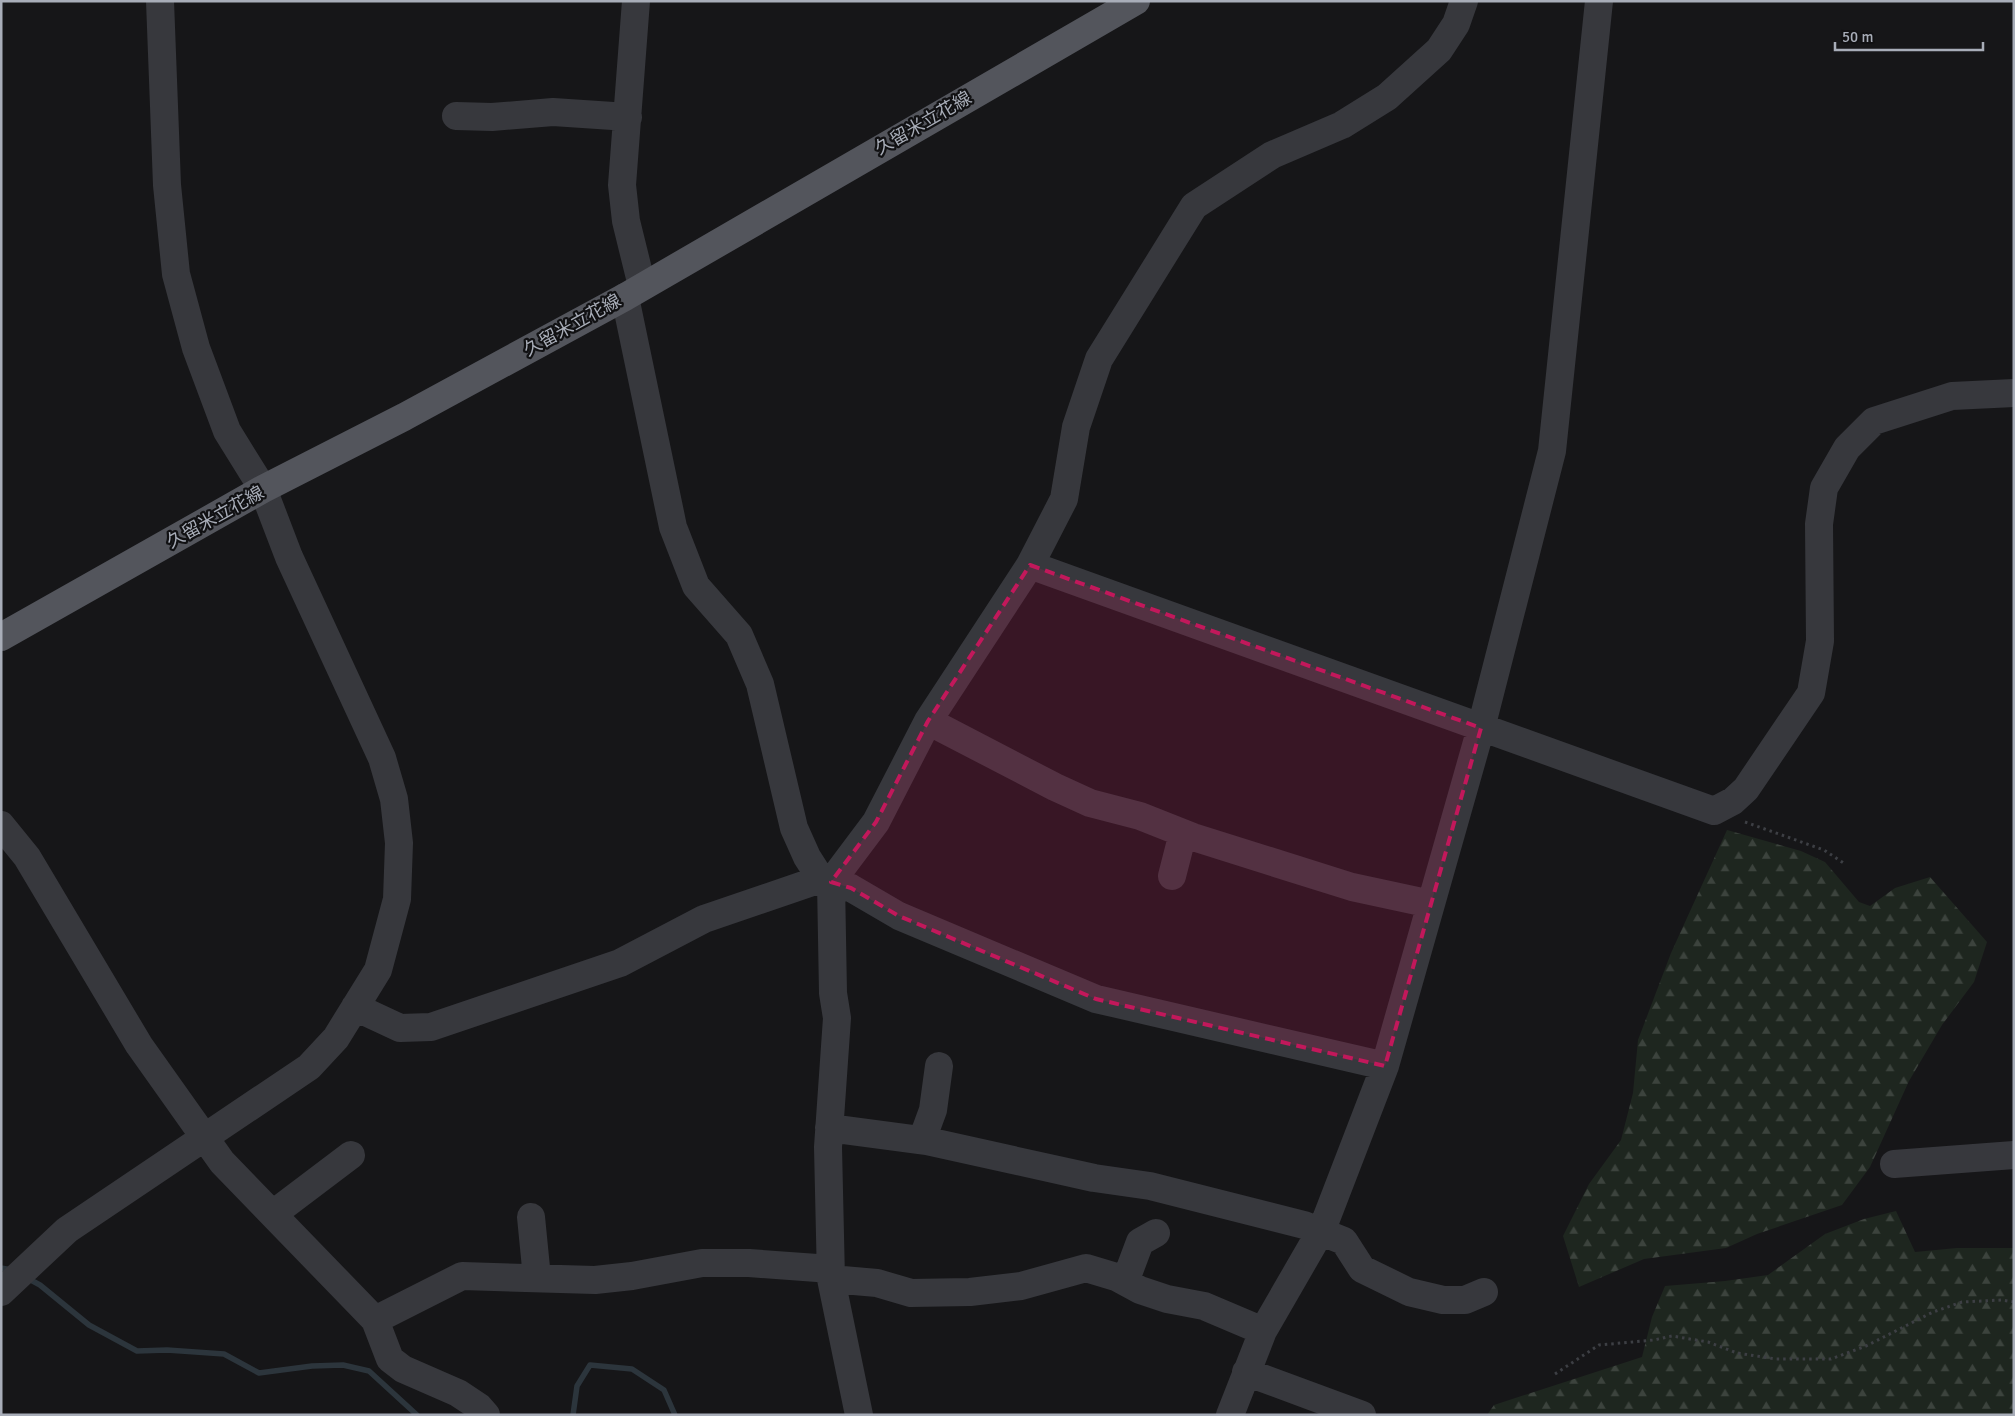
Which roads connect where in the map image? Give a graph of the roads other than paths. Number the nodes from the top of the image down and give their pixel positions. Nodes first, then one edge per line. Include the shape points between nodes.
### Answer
1 (160, 1) edge
2 (636, 1) edge
3 (1136, 1) edge
4 (1464, 1) edge
5 (1599, 1) edge
6 (456, 116) dead end
7 (628, 117) junction
8 (633, 291) junction
9 (2014, 393) edge
10 (263, 489) junction
11 (1030, 565) junction
12 (1, 637) edge
13 (928, 721) junction
14 (1481, 728) junction
15 (1, 825) edge
16 (1183, 833) junction
17 (1172, 876) dead end
18 (826, 881) junction
19 (1431, 904) junction
20 (355, 1007) junction
21 (939, 1066) dead end
22 (1385, 1066) junction
23 (829, 1128) junction
24 (205, 1139) junction
25 (922, 1140) junction
26 (351, 1155) dead end
27 (2014, 1155) edge
28 (1894, 1164) dead end
29 (273, 1214) junction
30 (531, 1217) dead end
31 (1321, 1231) junction
32 (1156, 1233) dead end
33 (831, 1274) junction
34 (536, 1278) junction
35 (1125, 1282) junction
36 (1, 1292) edge
37 (1484, 1292) dead end
38 (375, 1320) junction
39 (1263, 1331) junction
40 (1246, 1372) junction
41 (486, 1415) edge
42 (859, 1415) edge
43 (1230, 1415) edge
44 (1359, 1415) edge

1 - 10 street via 167,185 176,274 196,348 227,431
2 - 7 street
3 - 8 main road, 久留米立花線
4 - 11 street via 1456,24 1439,50 1387,97 1342,125 1272,155 1194,206 1099,359 1076,427 1064,499
5 - 14 street via 1552,451
6 - 7 street via 553,112
7 - 8 street via 622,185
8 - 10 main road, 久留米立花線 via 404,417
8 - 18 street via 673,527 696,586 739,635 760,684 794,828 807,858
9 - 14 street via 1952,396 1874,421 1847,448 1824,488 1820,524 1820,642 1811,692 1746,789 1733,801 1714,810
10 - 12 main road, 久留米立花線
10 - 20 street via 290,557 382,758 394,799 399,843 397,899 378,970
11 - 13 street
11 - 14 street
13 - 16 street via 1090,803 1140,816
13 - 18 street via 876,822
14 - 19 street
15 - 24 street via 27,857 139,1045
16 - 17 street
16 - 19 street via 1352,887
18 - 20 street via 704,920 620,963 431,1027 400,1028
18 - 22 street via 851,888 900,916 1096,999
18 - 23 street via 837,1018
19 - 22 street
20 - 24 street via 336,1038 309,1067
21 - 25 street via 933,1110
22 - 31 street
23 - 25 street
23 - 33 street
24 - 29 street via 222,1162
24 - 36 street via 67,1230
25 - 31 street via 1094,1178 1150,1186
26 - 29 street
27 - 28 street
29 - 38 street
30 - 34 street
31 - 37 street via 1344,1241 1362,1269 1408,1292 1443,1300 1465,1300
31 - 39 street
32 - 35 street via 1140,1242
33 - 34 street via 749,1263 702,1263 595,1280
33 - 35 street via 911,1292 970,1292 1021,1286 1086,1268
33 - 42 street
34 - 38 street via 462,1276
35 - 39 street via 1167,1299 1204,1306
38 - 41 street via 390,1359 403,1369 458,1393
39 - 40 street
40 - 43 street
40 - 44 street

